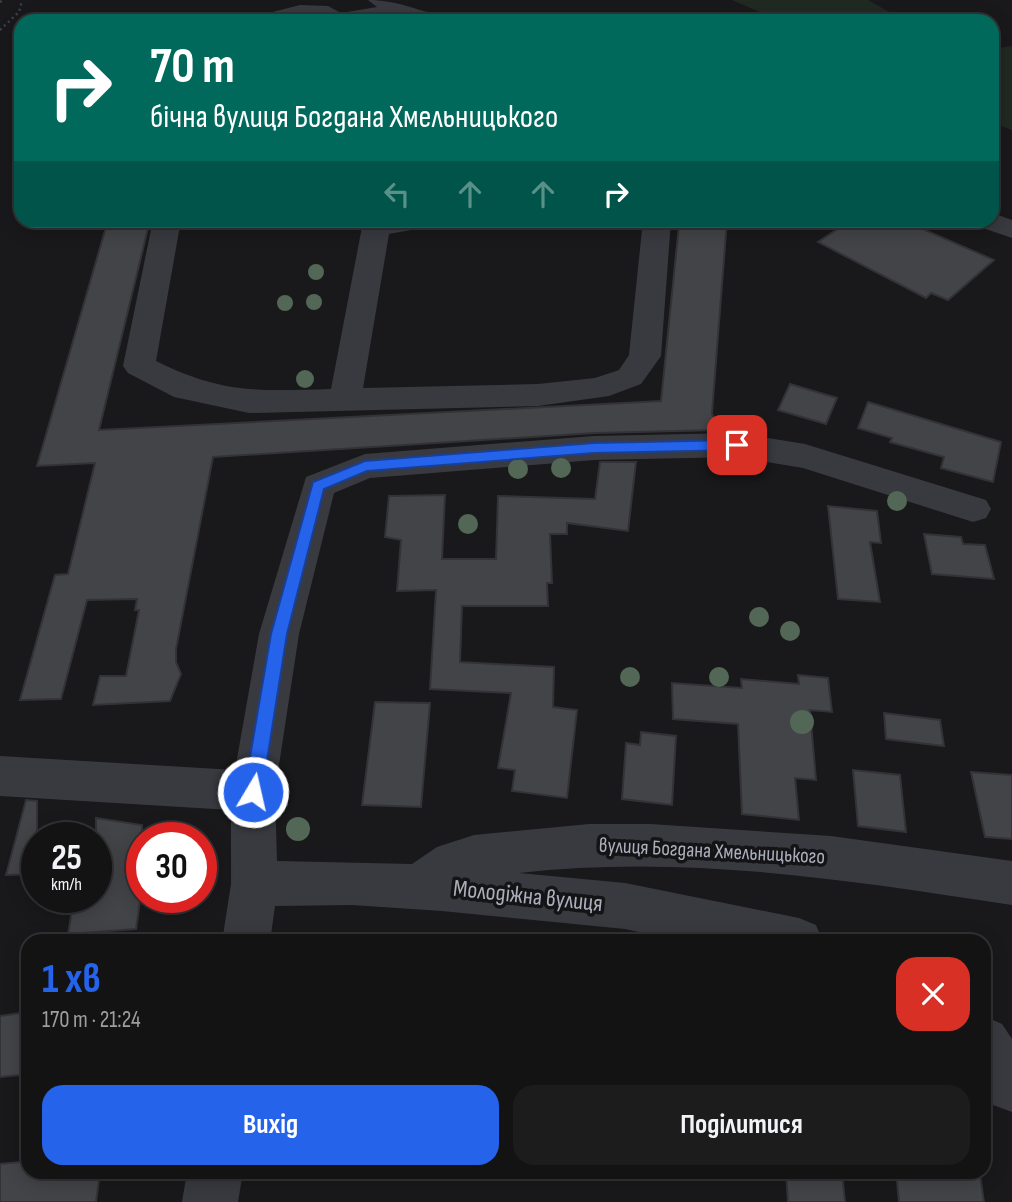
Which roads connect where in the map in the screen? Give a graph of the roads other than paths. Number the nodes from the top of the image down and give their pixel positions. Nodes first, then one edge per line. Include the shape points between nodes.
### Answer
1 (388, 5) edge
2 (290, 14) edge
3 (331, 14) edge
4 (355, 14) edge
5 (414, 14) edge
6 (165, 228) edge
7 (376, 228) edge
8 (656, 228) edge
9 (345, 399) junction
10 (973, 509) dead end
11 (0, 776) edge
12 (253, 792) junction
13 (1012, 883) edge
14 (254, 884) junction
15 (420, 887) junction
16 (247, 934) edge
17 (760, 934) edge
18 (991, 1053) edge
19 (1012, 1086) edge
20 (214, 1179) edge
21 (211, 1202) edge

1 - 4 street
1 - 5 street
2 - 3 street
6 - 9 street via 139,366 185,389 249,402
7 - 9 street
8 - 9 street via 645,355 631,377 598,387 538,395
10 - 12 street via 805,456 737,445 594,448 365,466 318,486 279,634
11 - 12 street
12 - 14 street
13 - 15 street, вулиця Богдана Хмельницького via 861,860 725,848 593,844 494,854 446,865
14 - 15 street, Молодіжна вулиця
14 - 16 street
15 - 17 street, Молодіжна вулиця via 625,906
18 - 19 street
20 - 21 street

